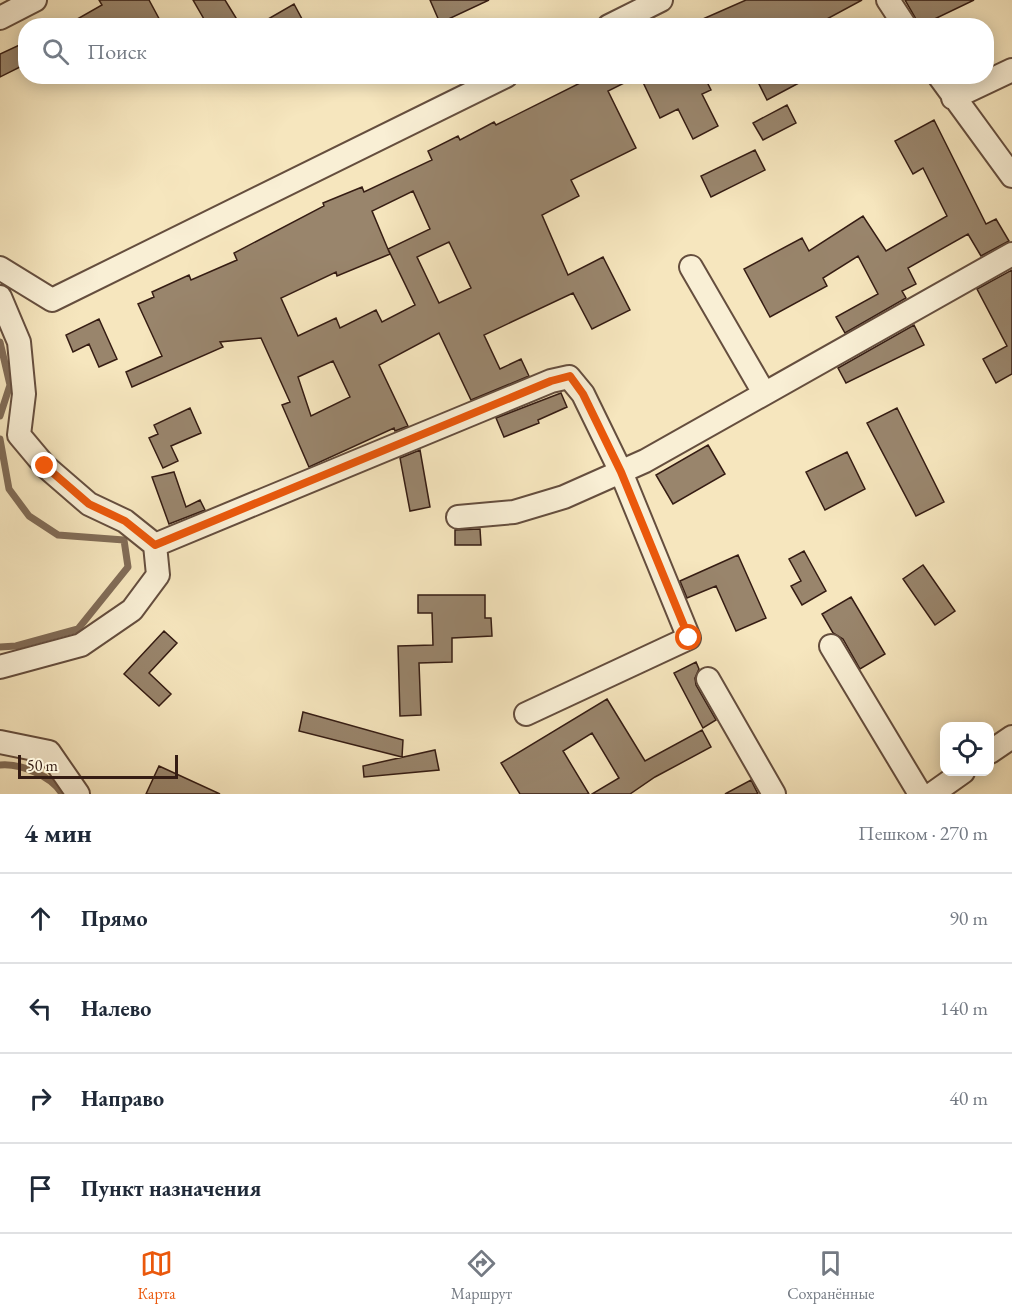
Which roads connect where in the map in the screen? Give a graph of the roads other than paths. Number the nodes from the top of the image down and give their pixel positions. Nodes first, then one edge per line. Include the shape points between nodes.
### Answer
1 (35, 0) edge
2 (661, 0) edge
3 (888, 0) edge
4 (0, 18) edge
5 (625, 18) edge
6 (900, 18) edge
7 (1012, 70) edge
8 (994, 79) edge
9 (490, 84) edge
10 (944, 84) edge
11 (982, 84) edge
12 (953, 98) junction
13 (1012, 176) edge
14 (1012, 254) edge
15 (692, 267) dead end
16 (0, 268) edge
17 (0, 297) edge
18 (764, 393) junction
19 (621, 472) junction
20 (458, 517) dead end
21 (155, 545) junction
22 (831, 646) dead end
23 (0, 667) edge
24 (708, 679) dead end
25 (526, 714) dead end
26 (1012, 737) edge
27 (0, 742) edge
28 (994, 749) edge
29 (956, 776) edge
30 (934, 793) edge
31 (78, 794) edge
32 (774, 794) edge

1 - 4 street
2 - 5 street
3 - 6 street
7 - 8 street
9 - 16 street via 51,300
10 - 12 street
11 - 12 street
12 - 13 street
14 - 18 street
15 - 18 street
17 - 21 street via 19,342 24,394 20,435 45,466 89,504 125,521
18 - 19 street
19 - 20 street via 564,497 514,512
19 - 21 street via 583,394 570,376
19 - 25 street via 689,638
21 - 23 street via 158,575 132,610 81,645
22 - 30 street
24 - 32 street
26 - 28 street
27 - 31 street via 49,752
29 - 30 street

